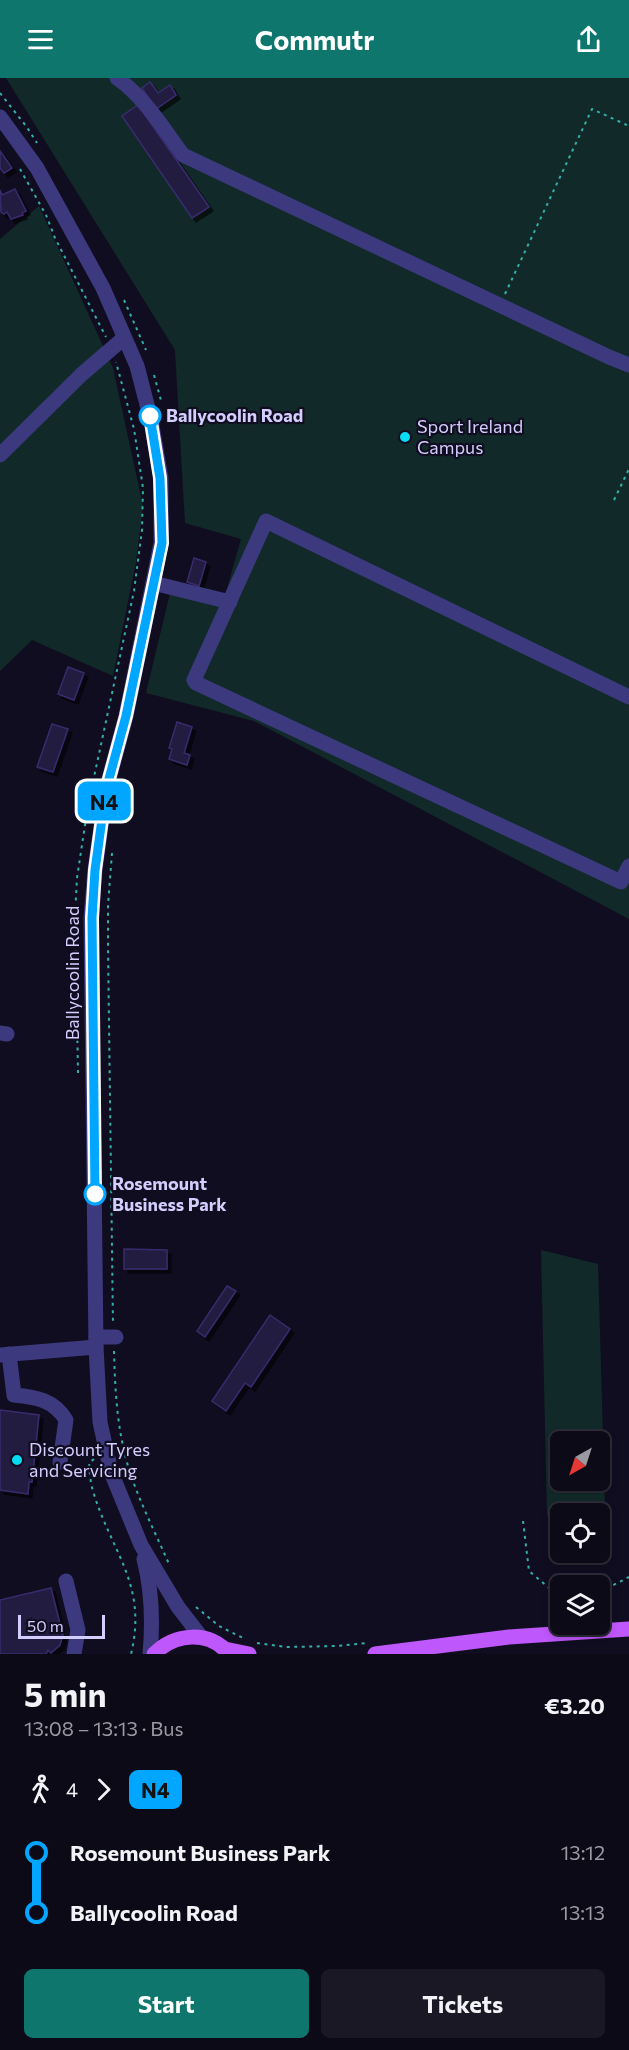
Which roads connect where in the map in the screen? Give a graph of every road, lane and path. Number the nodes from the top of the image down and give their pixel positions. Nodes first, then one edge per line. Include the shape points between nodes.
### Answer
1 (117, 78) edge
2 (0, 93) edge
3 (0, 117) edge
4 (629, 126) edge
5 (37, 144) dead end
6 (17, 165) dead end
7 (122, 296) dead end
8 (500, 305) junction
9 (106, 337) dead end
10 (124, 338) junction
11 (147, 354) dead end
12 (151, 365) dead end
13 (629, 365) edge
14 (162, 407) dead end
15 (0, 455) edge
16 (629, 469) edge
17 (614, 500) dead end
18 (153, 583) junction
19 (230, 602) junction
20 (629, 697) edge
21 (125, 775) dead end
22 (118, 808) dead end
23 (112, 847) dead end
24 (629, 866) edge
25 (115, 1337) junction
26 (96, 1342) junction
27 (4, 1354) edge
28 (7, 1395) edge
29 (60, 1462) dead end
30 (88, 1463) dead end
31 (523, 1521) dead end
32 (141, 1545) junction
33 (171, 1570) dead end
34 (629, 1577) edge
35 (66, 1581) dead end
36 (610, 1587) edge
37 (550, 1588) edge
38 (191, 1602) dead end
39 (629, 1629) edge
40 (202, 1638) junction
41 (249, 1645) edge
42 (286, 1647) dead end
43 (227, 1652) edge
44 (74, 1654) edge
45 (131, 1654) edge
46 (152, 1654) edge
47 (375, 1654) edge

1 - 8 street via 144,103 183,155
2 - 5 path
3 - 10 street, Ballycoolin Road via 37,168 103,288
4 - 8 path via 592,109
6 - 9 path
7 - 11 path
8 - 13 street
10 - 15 street
10 - 18 street, Ballycoolin Road via 137,366 151,420 160,478 162,543
12 - 14 path
16 - 17 path
18 - 19 street
18 - 26 street, Ballycoolin Road via 126,716 106,790 94,882
19 - 20 street via 266,521
19 - 24 street via 195,675 196,683 621,882
21 - 22 path
23 - 25 path via 108,948
25 - 26 street
25 - 33 path via 117,1404 128,1466
26 - 27 street
26 - 32 street, Ballycoolin Road via 105,1449
27 - 28 street
28 - 29 street via 34,1397 60,1411 66,1420
30 - 45 path via 92,1490 135,1600
31 - 37 path via 530,1571
32 - 40 street, Ballycoolin Road via 178,1607
32 - 46 street, Ballycoolin Road via 149,1582
34 - 36 path
35 - 44 street via 78,1630
38 - 41 path
39 - 47 main road via 509,1637
40 - 43 main road
40 - 46 main road via 178,1639
41 - 42 path
41 - 43 main road

